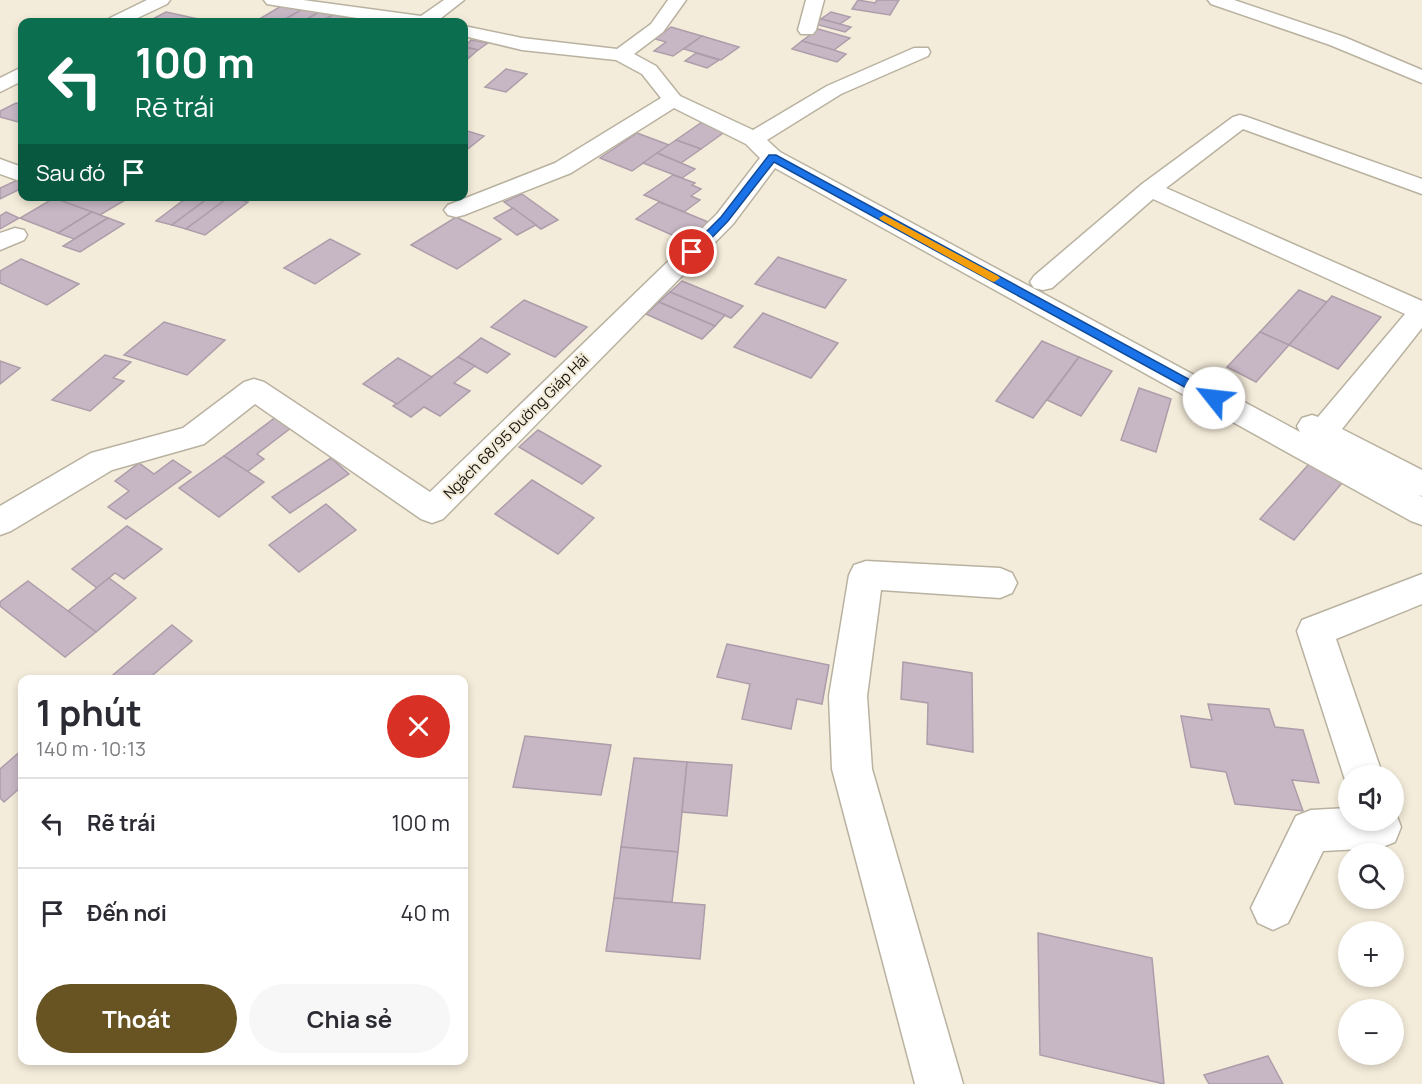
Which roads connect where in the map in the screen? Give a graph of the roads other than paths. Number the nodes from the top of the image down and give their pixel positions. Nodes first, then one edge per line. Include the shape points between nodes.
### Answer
1 (161, 0) edge
2 (273, 0) edge
3 (455, 0) edge
4 (677, 0) edge
5 (815, 0) edge
6 (1217, 0) edge
7 (124, 18) edge
8 (390, 18) edge
9 (430, 18) edge
10 (807, 30) dead end
11 (468, 32) edge
12 (921, 52) dead end
13 (621, 55) junction
14 (18, 75) edge
15 (1422, 77) edge
16 (0, 86) edge
17 (673, 100) junction
18 (763, 148) junction
19 (1422, 187) edge
20 (1150, 189) junction
21 (456, 210) dead end
22 (965, 262) junction
23 (1043, 282) junction
24 (1422, 310) edge
25 (1323, 432) junction
26 (1422, 484) edge
27 (1422, 512) edge
28 (0, 522) edge
29 (1000, 583) dead end
30 (1422, 589) edge
31 (1359, 765) edge
32 (1338, 829) edge
33 (1273, 908) dead end
34 (939, 1084) edge

1 - 7 street
2 - 8 street
3 - 9 street
4 - 13 street via 657,28
5 - 10 street
6 - 15 street via 1337,41
11 - 13 street via 522,44
12 - 18 street via 834,90
13 - 17 street via 649,70
14 - 16 street
17 - 18 street
17 - 21 street via 563,168
18 - 22 street
18 - 28 street, Ngách 68/95 Đường Giáp Hải via 725,219 432,510 254,389 193,436 102,461
19 - 20 street via 1240,121
20 - 23 street
20 - 24 street
22 - 23 street
22 - 27 street
23 - 25 street
24 - 25 street
25 - 26 street
29 - 34 street via 866,575 848,696 852,770
30 - 31 street via 1315,631
32 - 33 street via 1311,831

